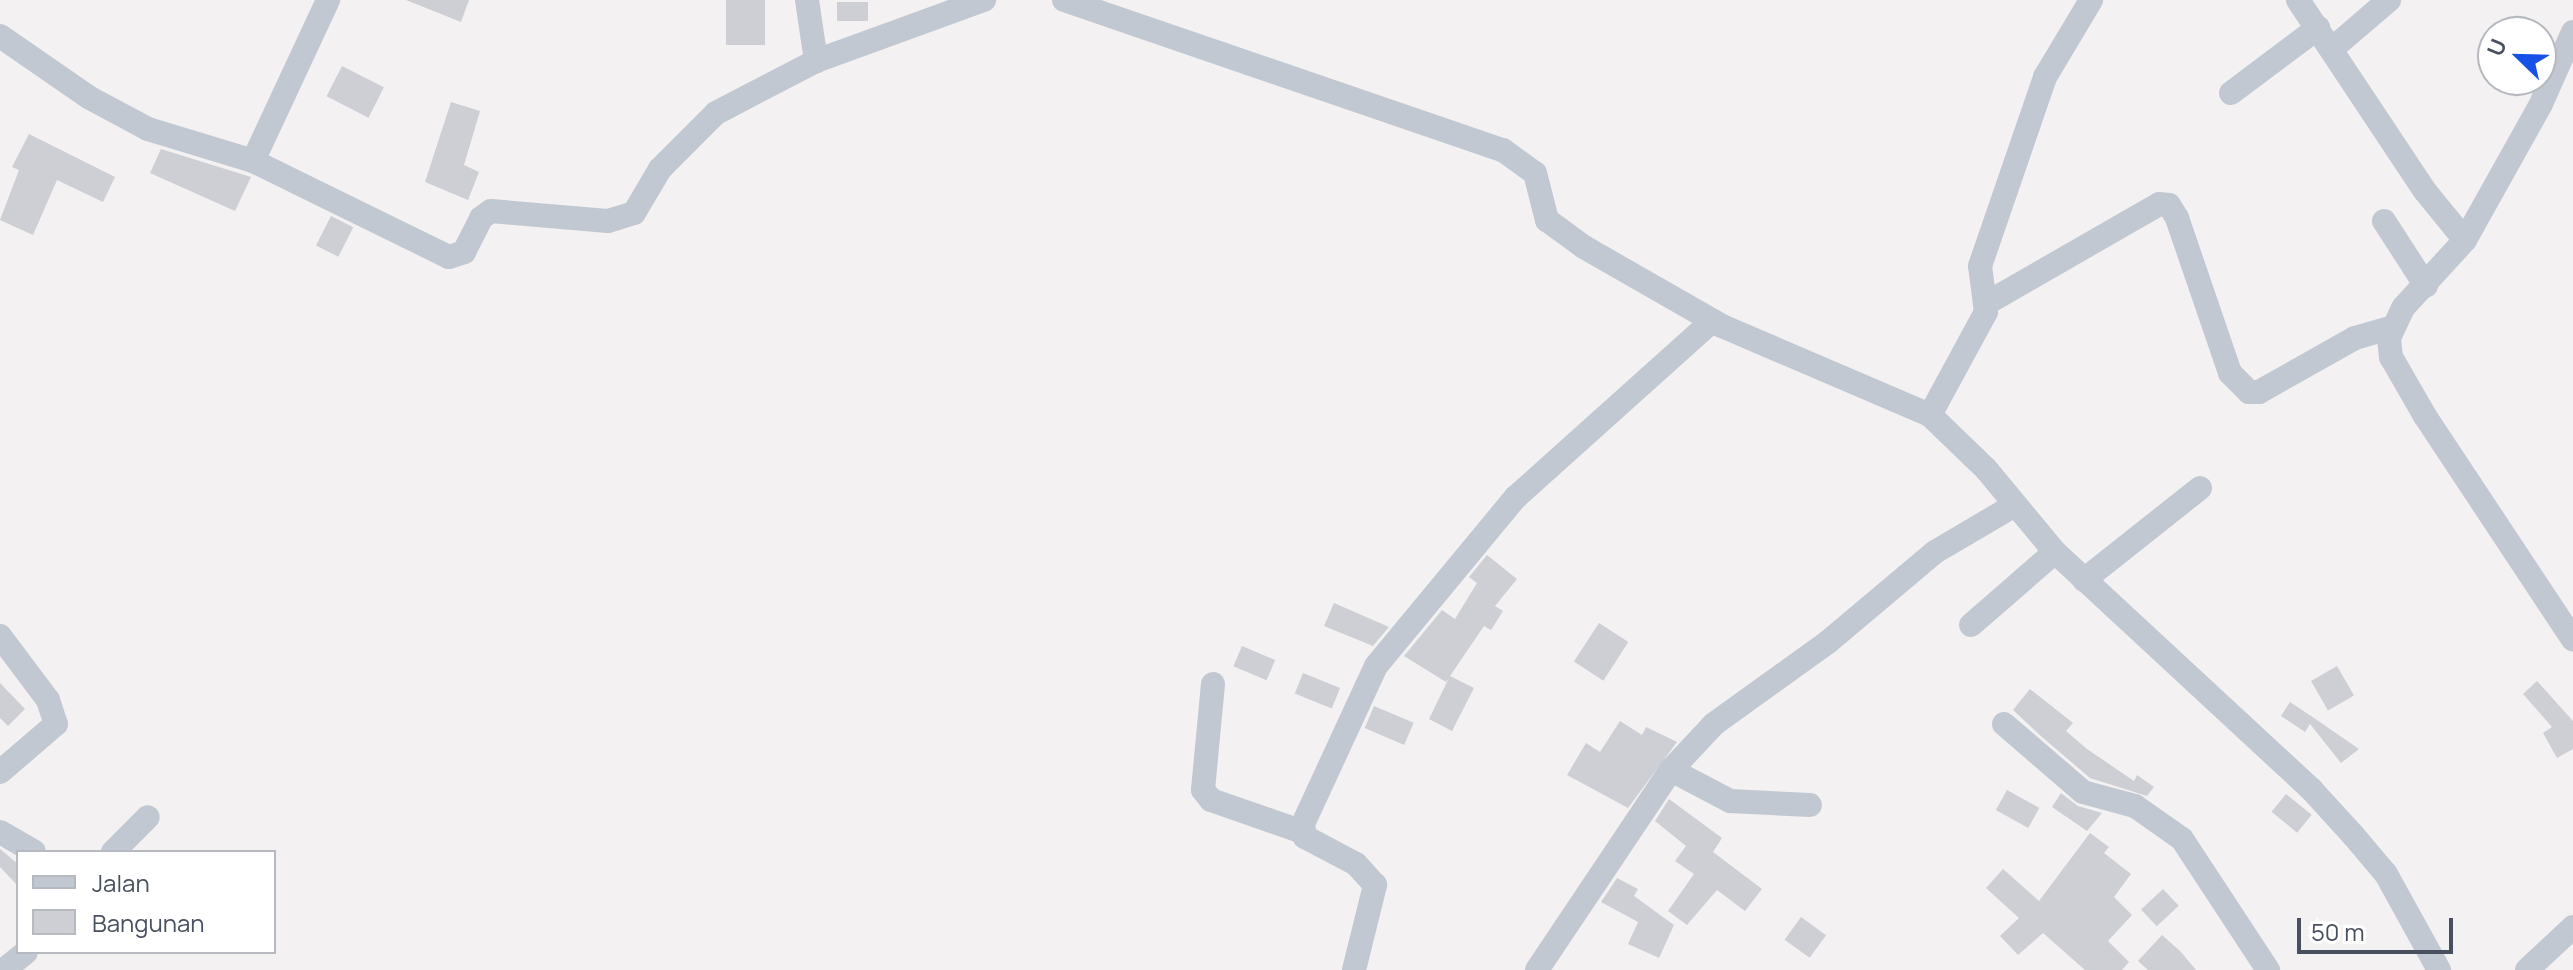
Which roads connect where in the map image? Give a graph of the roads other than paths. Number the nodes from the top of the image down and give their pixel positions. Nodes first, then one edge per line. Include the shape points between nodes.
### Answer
1 (328, 0) edge
2 (807, 0) edge
3 (984, 0) edge
4 (1064, 0) edge
5 (2091, 0) edge
6 (2298, 0) edge
7 (2389, 0) edge
8 (2318, 28) junction
9 (2573, 32) edge
10 (0, 36) edge
11 (2333, 48) junction
12 (816, 61) junction
13 (2231, 93) dead end
14 (253, 161) junction
15 (2384, 221) dead end
16 (2465, 240) junction
17 (2426, 286) junction
18 (1987, 303) junction
19 (1712, 321) junction
20 (2391, 328) junction
21 (1930, 415) junction
22 (2200, 488) dead end
23 (2013, 506) junction
24 (2055, 552) junction
25 (2084, 580) junction
26 (1971, 625) dead end
27 (0, 636) edge
28 (2573, 640) edge
29 (1213, 684) dead end
30 (2004, 724) dead end
31 (1671, 770) junction
32 (0, 772) edge
33 (1810, 805) dead end
34 (148, 817) dead end
35 (0, 832) edge
36 (1303, 832) junction
37 (31, 850) edge
38 (115, 850) edge
39 (2573, 927) edge
40 (24, 954) edge
41 (1543, 967) edge
42 (4, 970) edge
43 (1354, 970) edge
44 (2268, 970) edge
45 (2439, 970) edge
46 (2527, 970) edge

1 - 14 street
2 - 12 street
3 - 12 street
4 - 19 street via 1503,150 1535,173 1551,224
5 - 18 street via 2053,60 2037,99 1980,266
6 - 8 street
7 - 11 street
8 - 11 street
8 - 13 street
9 - 16 street via 2541,104
10 - 14 street via 90,98 148,129
11 - 16 street via 2425,191
12 - 14 street via 716,113 660,169 634,213 608,221 491,211 455,257
15 - 17 street
16 - 17 street
17 - 20 street
18 - 20 street via 2159,204 2169,205 2177,218 2230,373 2249,392 2259,392 2355,338
18 - 21 street
19 - 21 street
19 - 36 street via 1516,497 1394,640 1354,707
20 - 28 street via 2389,347 2401,377
21 - 23 street via 1986,469
22 - 25 street
23 - 24 street
23 - 31 street via 1935,552 1828,642 1714,724
24 - 25 street
24 - 26 street
25 - 45 street via 2311,789 2353,835 2386,874
27 - 32 street via 48,700 56,724
29 - 36 street via 1203,790 1211,800
30 - 44 street via 2083,792 2135,806 2182,839
31 - 33 street via 1730,801
31 - 41 street
34 - 38 street
35 - 37 street
36 - 43 street via 1356,864 1375,885
39 - 46 street
40 - 42 street

